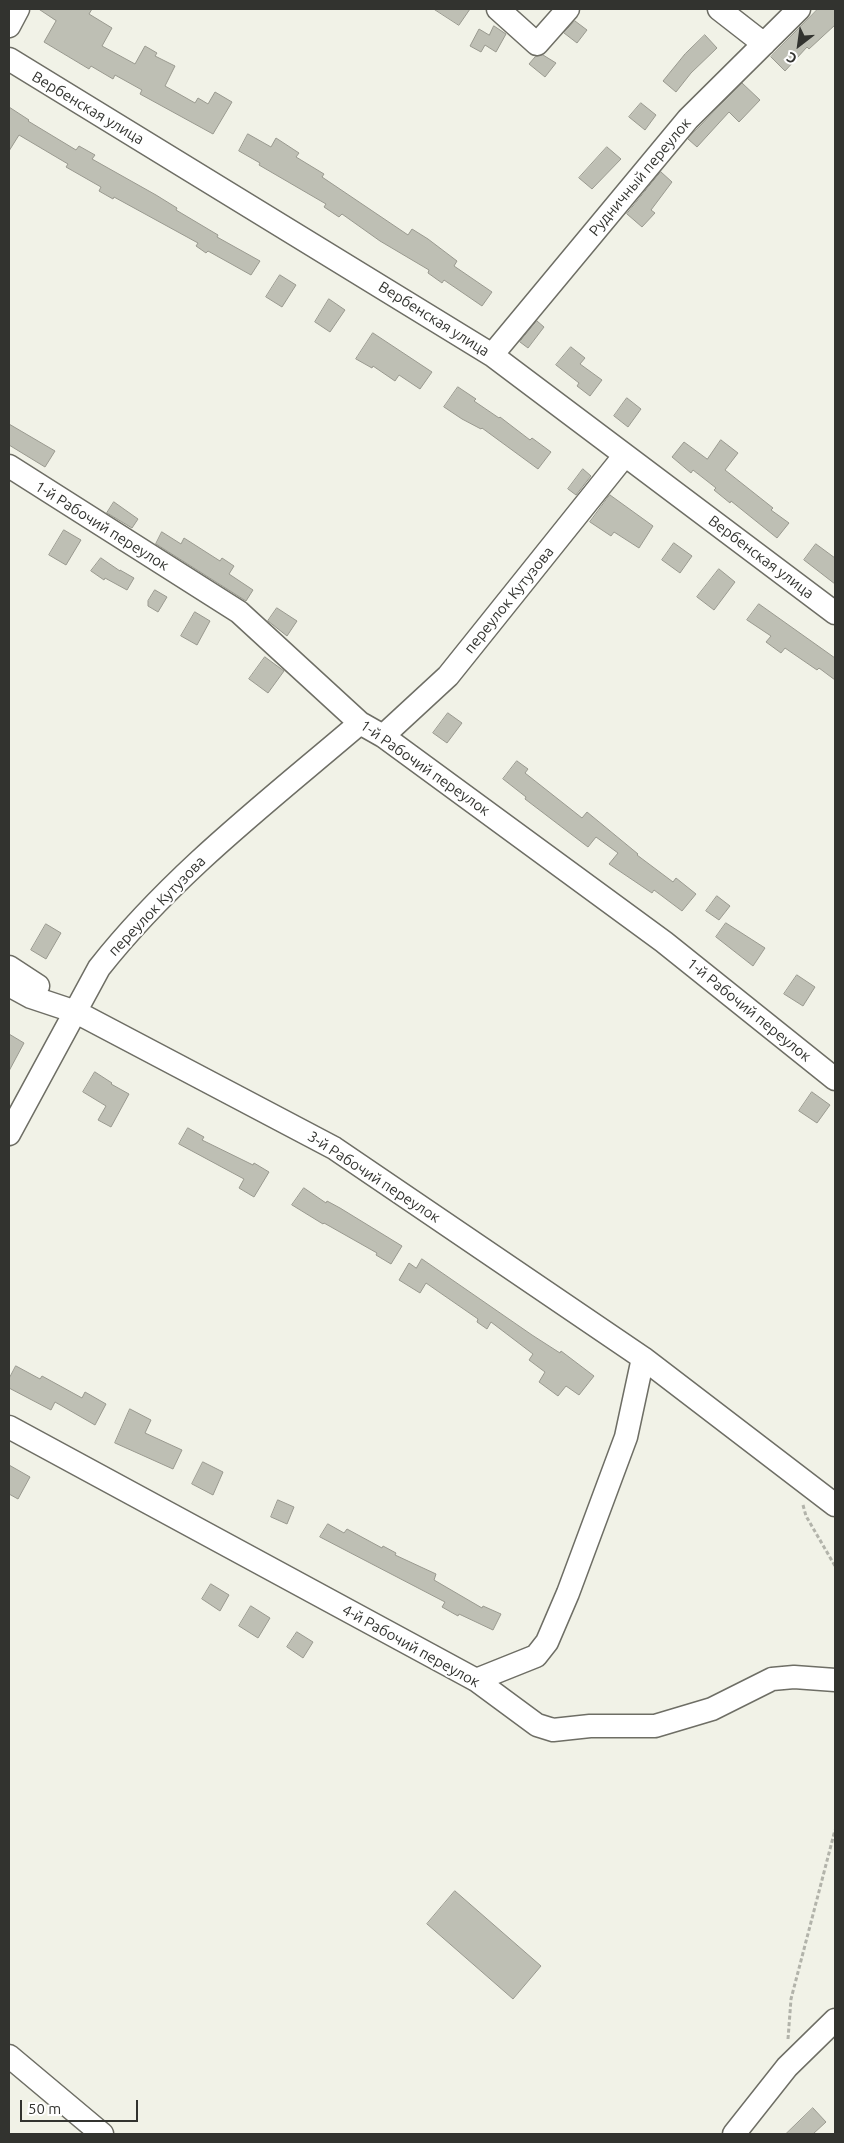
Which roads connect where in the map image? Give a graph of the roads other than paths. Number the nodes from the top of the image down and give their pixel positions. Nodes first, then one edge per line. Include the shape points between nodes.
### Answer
1 (18, 9) edge
2 (498, 9) edge
3 (568, 9) edge
4 (720, 9) edge
5 (799, 9) edge
6 (9, 26) edge
7 (764, 44) junction
8 (9, 59) edge
9 (492, 355) junction
10 (625, 455) junction
11 (9, 466) edge
12 (835, 613) edge
13 (360, 723) junction
14 (383, 736) junction
15 (9, 967) edge
16 (9, 985) edge
17 (76, 1012) junction
18 (835, 1079) edge
19 (9, 1134) edge
20 (643, 1358) junction
21 (9, 1426) edge
22 (835, 1505) edge
23 (476, 1680) junction
24 (835, 1680) edge
25 (835, 2020) edge
26 (9, 2056) edge
27 (102, 2134) edge
28 (734, 2134) edge

1 - 6 street
2 - 3 street via 537,44
4 - 7 street
5 - 7 street, Рудничный переулок
7 - 9 street, Рудничный переулок via 688,119
8 - 9 street, Вербенская улица
9 - 10 street, Вербенская улица
10 - 12 street, Вербенская улица
10 - 14 street, переулок Кутузова via 448,676
11 - 13 street, 1-й Рабочий переулок via 239,612
13 - 14 street, 1-й Рабочий переулок
13 - 17 street, переулок Кутузова via 184,874 116,946 99,968
14 - 18 street, 1-й Рабочий переулок via 664,942
15 - 17 street
16 - 17 street, 3-й Рабочий переулок via 31,998
17 - 19 street, переулок Кутузова
17 - 20 street, 3-й Рабочий переулок via 334,1148
20 - 22 street, 3-й Рабочий переулок
20 - 23 street via 626,1437 547,1642 536,1656
21 - 23 street, 4-й Рабочий переулок
23 - 24 street, 4-й Рабочий переулок via 537,1726 553,1730 590,1726 655,1726 712,1709 772,1679
25 - 28 street via 786,2067
26 - 27 street

